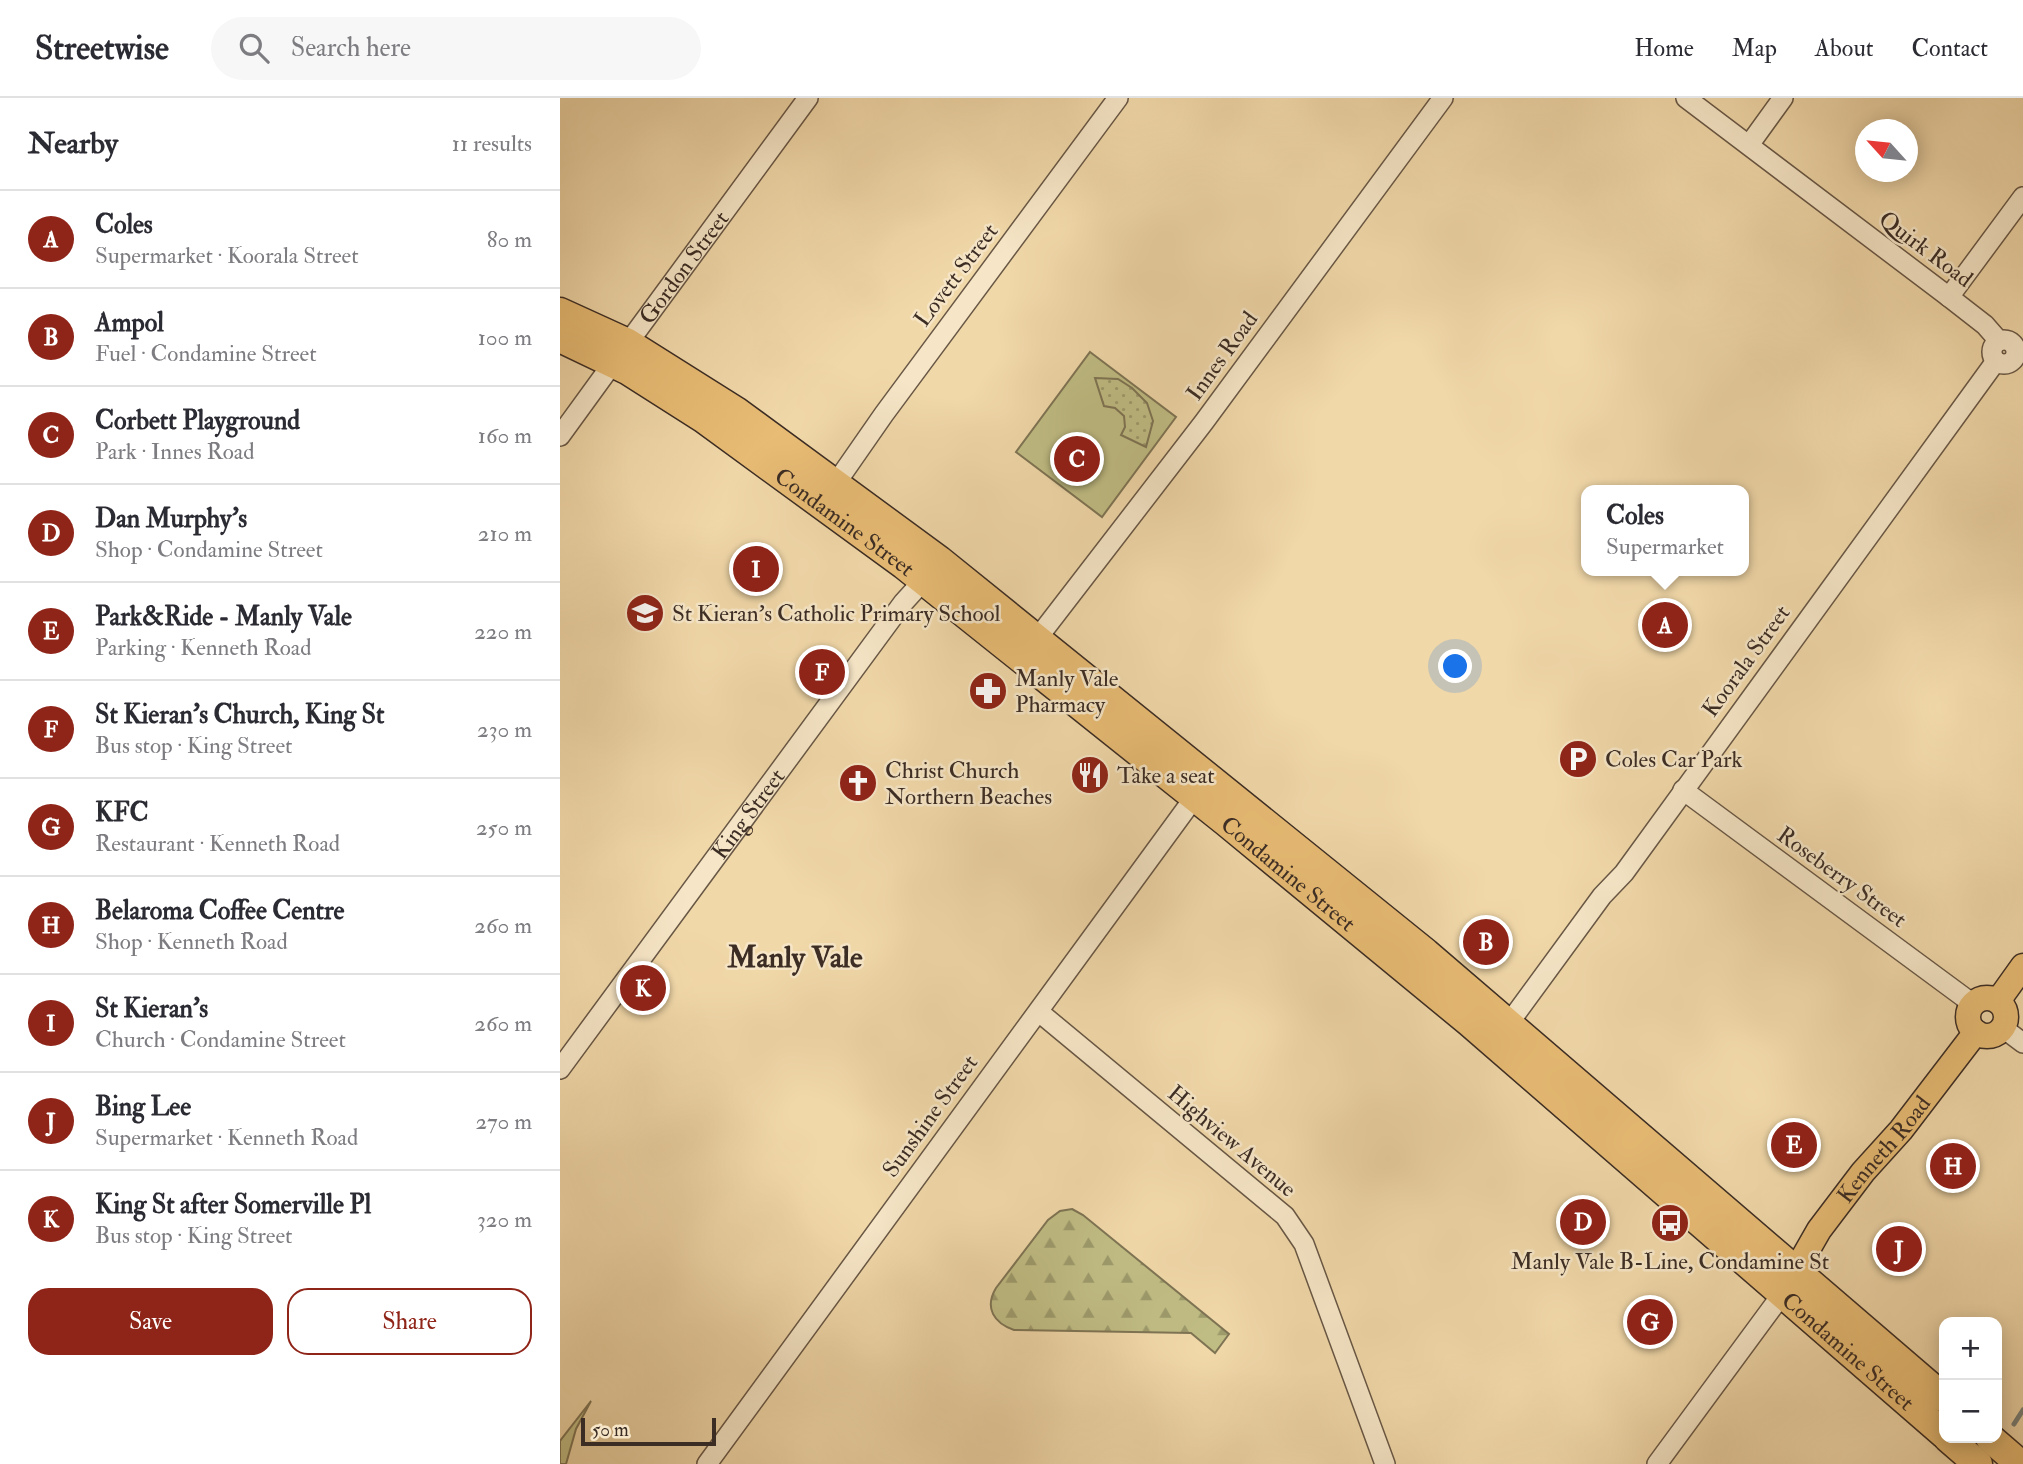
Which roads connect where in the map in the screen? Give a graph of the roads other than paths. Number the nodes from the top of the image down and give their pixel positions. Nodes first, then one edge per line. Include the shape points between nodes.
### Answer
1 (808, 98) edge
2 (1118, 98) edge
3 (1443, 98) edge
4 (1686, 98) edge
5 (1783, 98) edge
6 (1749, 145) junction
7 (2023, 197) edge
8 (1949, 297) junction
9 (560, 312) edge
10 (560, 338) edge
11 (1998, 341) junction
12 (620, 353) junction
13 (2019, 355) edge
14 (1996, 361) junction
15 (560, 436) edge
16 (836, 483) junction
17 (931, 570) junction
18 (1036, 640) junction
19 (1682, 790) junction
20 (1194, 798) junction
21 (2023, 966) edge
22 (1998, 1001) junction
23 (1973, 1004) junction
24 (1039, 1012) junction
25 (1509, 1023) junction
26 (2003, 1028) junction
27 (1976, 1032) junction
28 (2023, 1043) edge
29 (560, 1069) edge
30 (1790, 1282) junction
31 (1939, 1394) edge
32 (1939, 1429) edge
33 (1954, 1443) edge
34 (1996, 1443) edge
35 (2017, 1462) edge
36 (1976, 1463) edge
37 (707, 1464) edge
38 (1385, 1464) edge
39 (1657, 1464) edge

1 - 12 street, Gordon Street
2 - 16 street, Lovett Street
3 - 18 street, Innes Road
4 - 6 street, Quirk Road
5 - 6 street
6 - 8 street, Quirk Road
7 - 8 street
8 - 11 street, Quirk Road
9 - 12 highway, Condamine Street
10 - 12 highway, Condamine Street
11 - 13 street via 2010,341
11 - 14 street via 1992,350
12 - 15 street, Gordon Street
12 - 16 highway, Condamine Street via 736,411
12 - 17 highway, Condamine Street via 826,506
13 - 14 street via 2010,362
14 - 19 street, Koorala Street
16 - 17 highway, Condamine Street
17 - 18 highway, Condamine Street
17 - 20 highway, Condamine Street
17 - 29 street, King Street
18 - 25 highway, Condamine Street
19 - 23 street, Roseberry Street
19 - 25 street, Koorala Street
20 - 24 street, Sunshine Street
20 - 30 highway, Condamine Street
21 - 22 main road
22 - 23 main road via 1985,998
22 - 26 main road via 2007,1016
23 - 27 main road via 1968,1019
24 - 37 street, Sunshine Street
24 - 38 street, Highview Avenue via 1285,1216 1304,1244
25 - 30 highway, Condamine Street
26 - 27 main road via 1992,1036
26 - 28 street
27 - 30 main road, Kenneth Road via 1819,1230
30 - 31 highway, Condamine Street
30 - 32 highway, Condamine Street
30 - 39 street, Kenneth Road
33 - 36 highway, Condamine Street
34 - 35 highway

